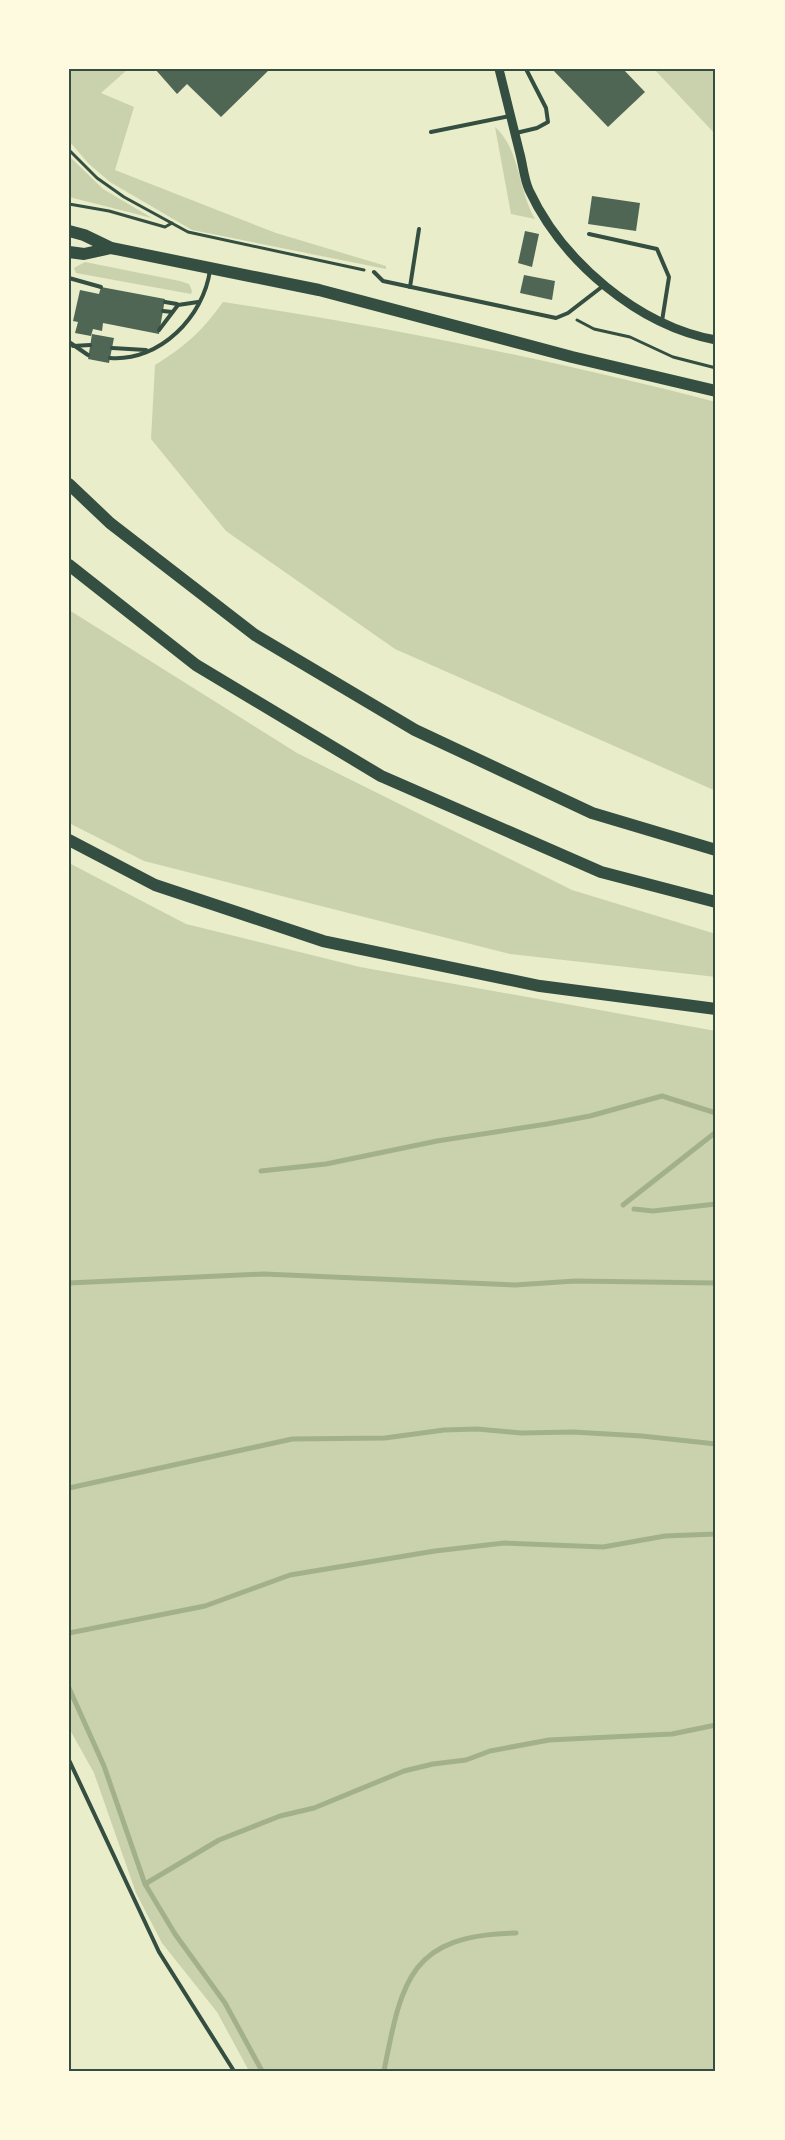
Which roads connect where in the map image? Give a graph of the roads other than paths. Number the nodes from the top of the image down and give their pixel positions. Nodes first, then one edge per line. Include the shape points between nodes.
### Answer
1 (499, 69) edge
2 (526, 69) edge
3 (510, 116) junction
4 (431, 132) dead end
5 (515, 133) junction
6 (419, 228) dead end
7 (69, 231) edge
8 (588, 234) dead end
9 (111, 248) junction
10 (69, 252) edge
11 (211, 269) junction
12 (374, 272) road end
13 (69, 278) edge
14 (603, 285) junction
15 (410, 286) junction
16 (101, 287) dead end
17 (165, 302) dead end
18 (199, 302) junction
19 (178, 305) junction
20 (163, 311) dead end
21 (172, 312) junction
22 (662, 322) junction
23 (159, 330) dead end
24 (716, 340) edge
25 (69, 342) edge
26 (90, 345) dead end
27 (73, 346) junction
28 (112, 348) dead end
29 (149, 351) junction
30 (88, 355) dead end
31 (110, 358) dead end
32 (716, 391) edge
33 (69, 484) edge
34 (69, 565) edge
35 (69, 840) edge
36 (716, 850) edge
37 (716, 902) edge
38 (716, 1009) edge
39 (69, 1760) edge
40 (234, 2071) edge

1 - 3 street
2 - 5 lane via 546,108 548,122
3 - 4 lane
3 - 5 street
5 - 14 street via 529,189 565,246
6 - 15 lane
7 - 9 highway
8 - 22 lane via 657,249 669,278
9 - 10 highway via 84,254
9 - 11 highway
11 - 18 lane via 208,289
11 - 32 highway via 224,268 319,290
12 - 15 lane via 383,281
13 - 16 lane
14 - 15 lane via 556,318
14 - 22 street
17 - 19 lane
18 - 19 lane
18 - 29 lane via 171,339
19 - 21 lane
20 - 21 lane
21 - 23 lane
22 - 24 street
25 - 27 lane
26 - 27 lane
27 - 30 lane
28 - 29 lane
29 - 31 lane
33 - 36 highway via 110,523 255,635 414,730 592,813
34 - 37 highway via 195,665 381,776 601,872
35 - 38 highway via 155,885 323,941 540,986
39 - 40 lane via 159,1952

